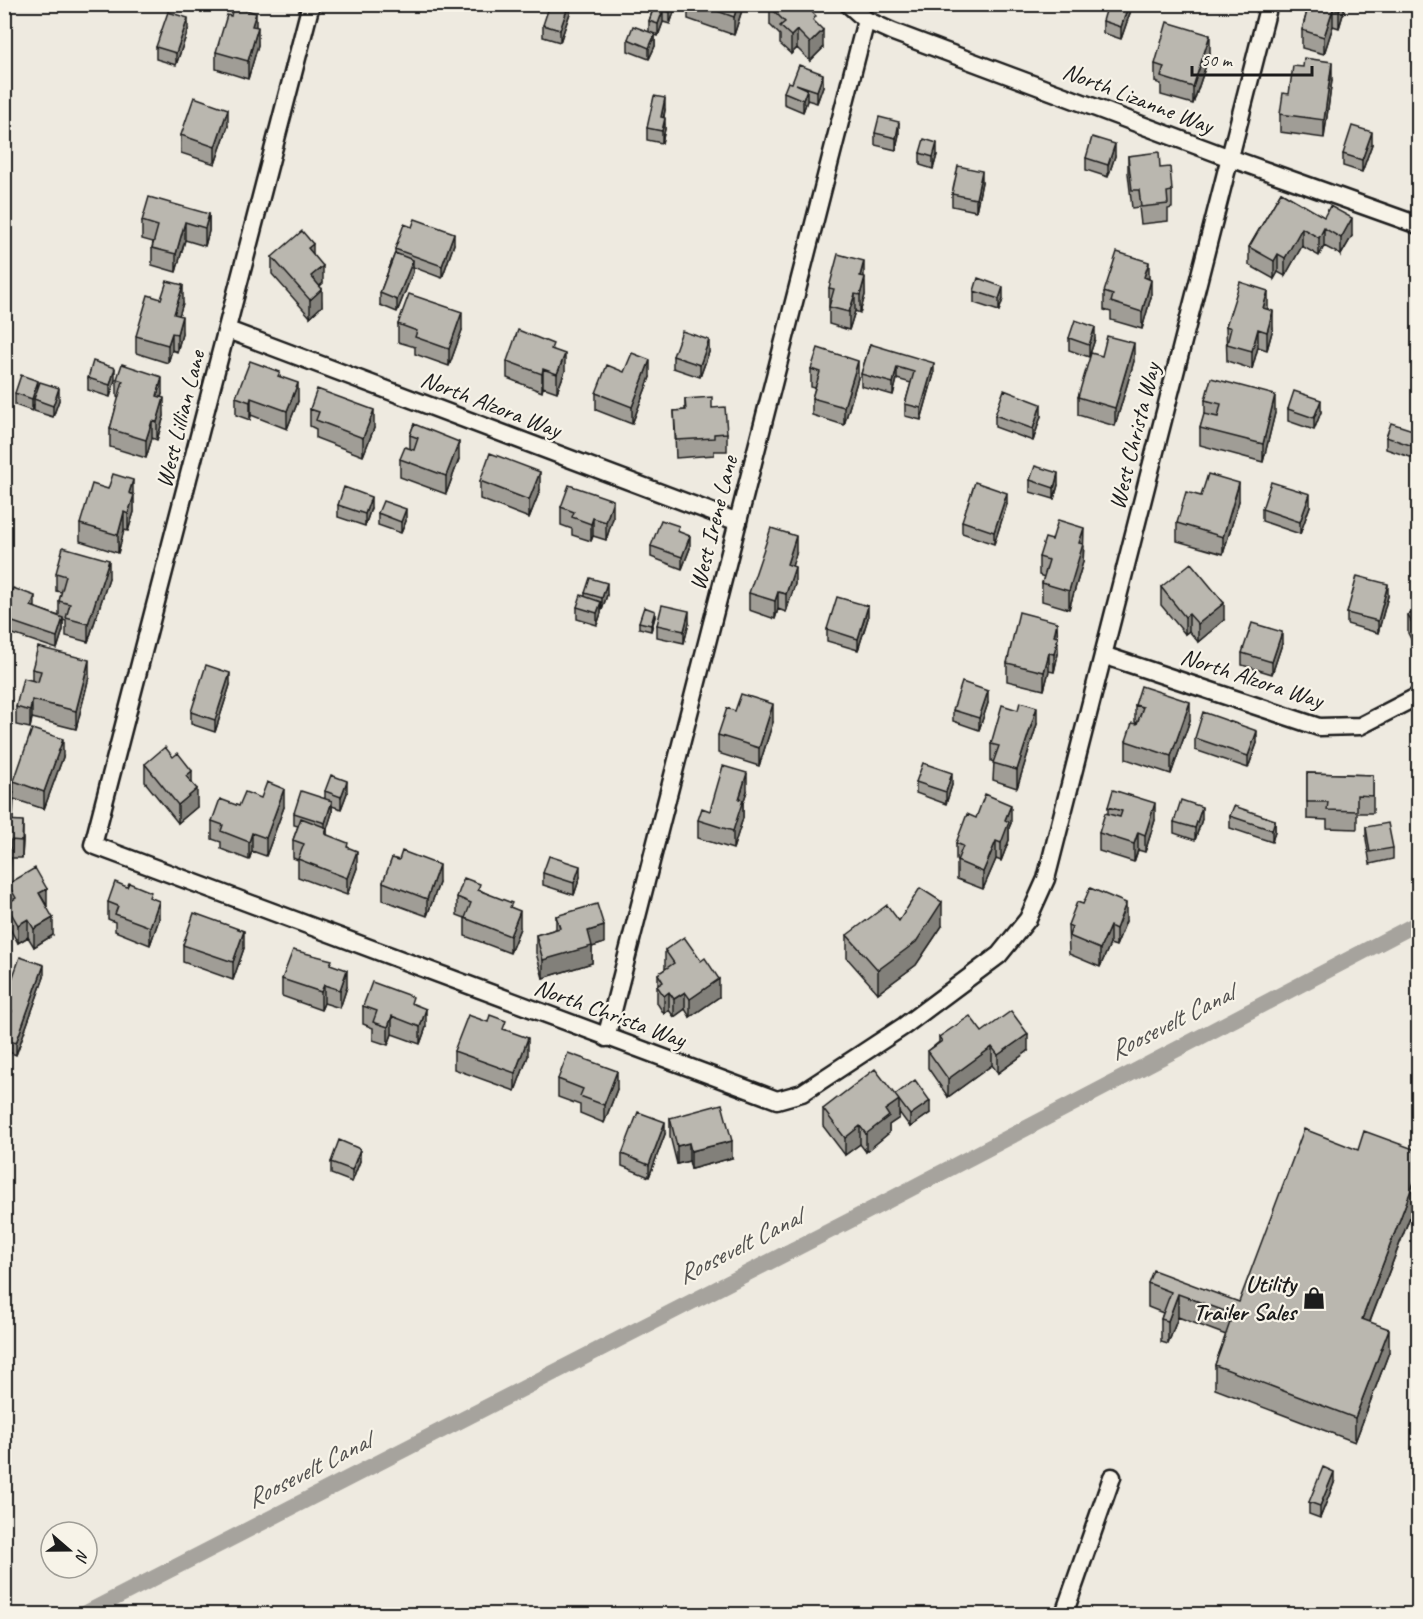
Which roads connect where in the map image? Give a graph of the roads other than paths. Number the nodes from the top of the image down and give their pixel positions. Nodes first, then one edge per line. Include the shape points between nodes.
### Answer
1 (311, 4) edge
2 (848, 4) edge
3 (1269, 4) edge
4 (866, 20) junction
5 (1230, 158) junction
6 (1419, 225) edge
7 (228, 330) junction
8 (738, 522) junction
9 (1103, 655) junction
10 (1419, 696) edge
11 (93, 845) joint
12 (1046, 879) joint
13 (606, 1038) junction
14 (1112, 1477) dead end
15 (1064, 1614) edge

1 - 7 street, West Lillian Lane
2 - 4 street, North Lizanne Way
3 - 5 street, West Christa Way
4 - 5 street, North Lizanne Way
4 - 8 street, West Irene Lane
5 - 6 street, North Lizanne Way
5 - 9 street, West Christa Way
7 - 8 street, North Alzora Way
7 - 11 street, West Lillian Lane
8 - 13 street, West Irene Lane
9 - 10 street, North Alzora Way via 1319,727 1360,726
9 - 12 street, West Christa Way
11 - 13 street, North Christa Way
12 - 13 street, North Christa Way via 1028,919 999,955 904,1026 802,1093 777,1100
14 - 15 street

